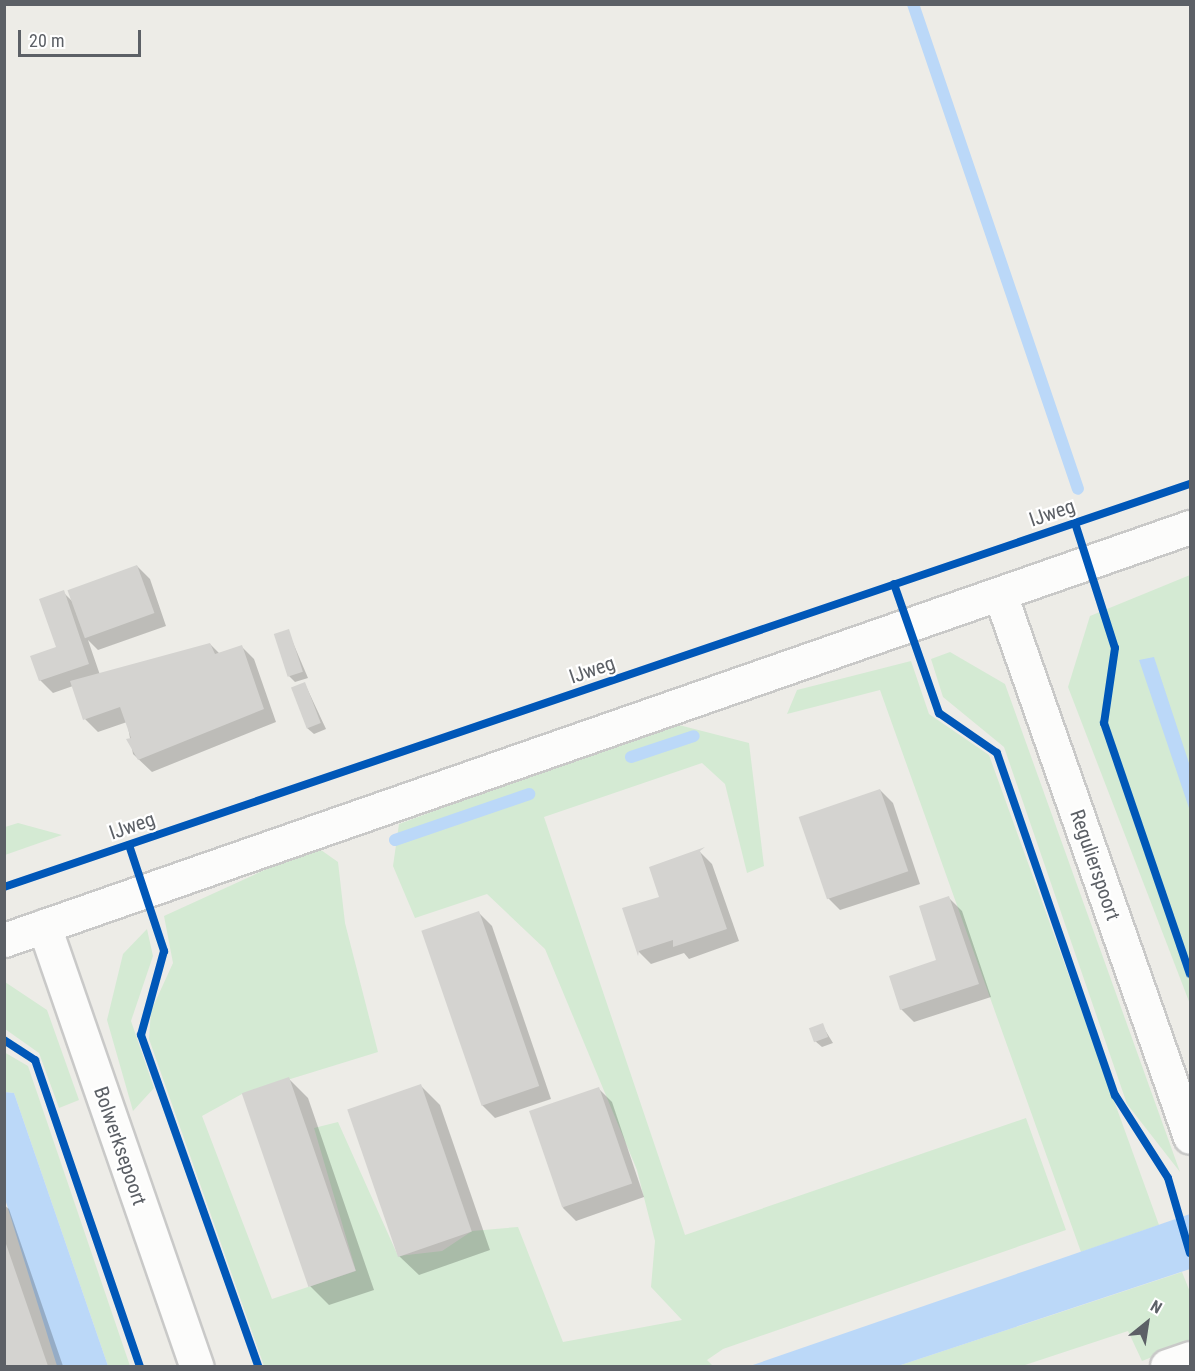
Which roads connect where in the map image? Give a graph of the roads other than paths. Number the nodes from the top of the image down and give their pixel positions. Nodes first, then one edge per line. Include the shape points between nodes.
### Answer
1 (1191, 527) edge
2 (1000, 594) junction
3 (44, 926) junction
4 (4, 940) edge
5 (1191, 1137) edge
6 (1191, 1358) edge
7 (196, 1366) edge
8 (1167, 1366) edge

1 - 2 street
2 - 3 street
2 - 5 street, Regulierspoort
3 - 4 street
3 - 7 street, Bolwerksepoort
6 - 8 street

